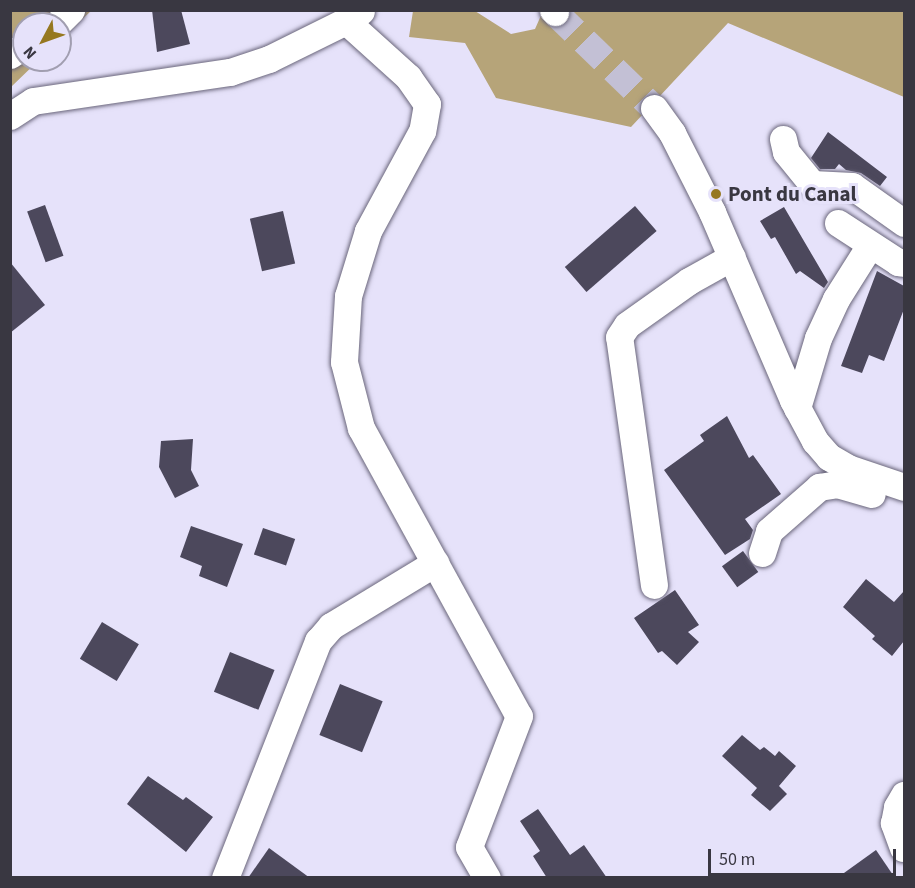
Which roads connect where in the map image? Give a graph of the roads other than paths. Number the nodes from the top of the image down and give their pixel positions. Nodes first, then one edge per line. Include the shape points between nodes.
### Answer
1 (354, 16) edge
2 (654, 108) tunnel mouth
3 (10, 116) edge
4 (783, 139) dead end
5 (838, 223) dead end
6 (904, 223) edge
7 (870, 244) junction
8 (732, 257) junction
9 (904, 263) edge
10 (797, 408) junction
11 (904, 487) edge
12 (904, 504) edge
13 (762, 553) dead end
14 (435, 563) junction
15 (654, 585) dead end
16 (904, 795) edge
17 (903, 848) edge
18 (225, 878) edge
19 (487, 878) edge

1 - 3 street via 269,59 230,72 33,101
1 - 14 street via 427,104 422,131 368,231 348,296 344,362 361,428
2 - 8 street via 672,133
4 - 6 street via 786,152 812,184 852,186
5 - 7 street
7 - 9 street
7 - 10 street via 836,299 818,338
8 - 10 street
8 - 15 street via 688,281 627,326 620,337
10 - 11 street via 829,457 848,468
12 - 13 street via 837,484 819,487 769,531
14 - 18 street via 331,626 318,641
14 - 19 street via 519,716 469,847
16 - 17 street via 894,823

